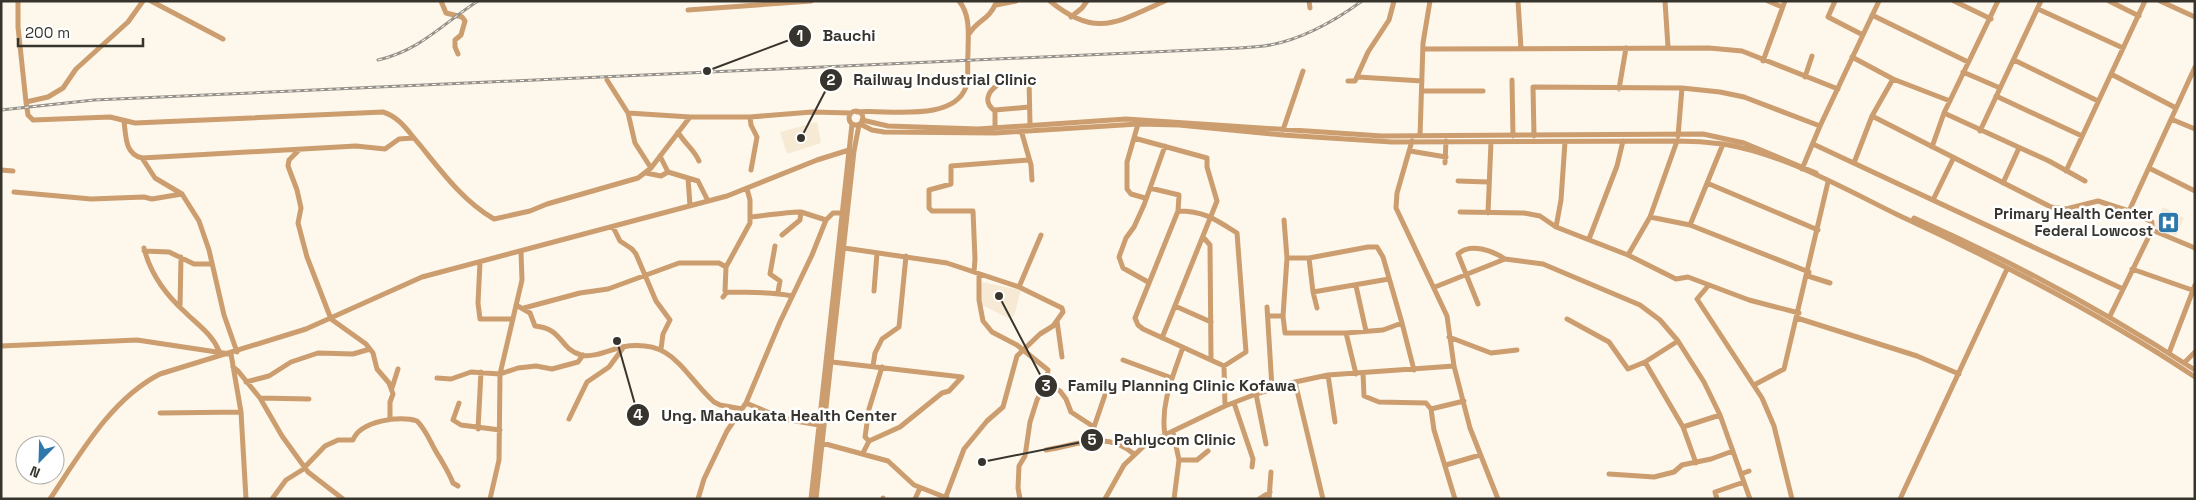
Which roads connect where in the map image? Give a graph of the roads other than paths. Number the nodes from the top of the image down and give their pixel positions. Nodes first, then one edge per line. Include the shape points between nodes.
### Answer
1 (18, 1) edge
2 (143, 1) edge
3 (151, 1) edge
4 (441, 1) edge
5 (811, 1) edge
6 (959, 1) edge
7 (1016, 1) edge
8 (1050, 1) edge
9 (1087, 1) edge
10 (1165, 1) edge
11 (1309, 1) edge
12 (1394, 1) edge
13 (1430, 1) edge
14 (1518, 1) edge
15 (1665, 1) edge
16 (1768, 1) edge
17 (1835, 1) edge
18 (1879, 1) edge
19 (1954, 1) edge
20 (1998, 1) edge
21 (2041, 1) edge
22 (2110, 1) edge
23 (2145, 1) edge
24 (2160, 1) edge
25 (996, 3) edge
26 (1784, 4) edge
27 (1310, 8) dead end
28 (688, 10) dead end
29 (2038, 10) junction
30 (1872, 16) junction
31 (2139, 16) junction
32 (1071, 17) junction
33 (2195, 17) edge
34 (1991, 19) junction
35 (968, 34) junction
36 (1863, 35) junction
37 (223, 39) dead end
38 (1668, 47) junction
39 (1626, 48) junction
40 (2123, 48) junction
41 (1521, 49) junction
42 (1423, 50) junction
43 (458, 54) dead end
44 (1812, 56) dead end
45 (1852, 57) junction
46 (2014, 60) junction
47 (1763, 61) junction
48 (1968, 62) junction
49 (2194, 69) edge
50 (1303, 71) dead end
51 (1963, 72) junction
52 (2111, 74) junction
53 (1805, 76) junction
54 (1358, 78) junction
55 (1893, 79) junction
56 (607, 80) dead end
57 (1512, 80) dead end
58 (1422, 81) junction
59 (1348, 82) dead end
60 (1682, 88) junction
61 (2000, 88) junction
62 (1619, 89) junction
63 (1838, 89) junction
64 (1422, 91) junction
65 (1483, 91) dead end
66 (1996, 96) junction
67 (1950, 101) junction
68 (2098, 101) junction
69 (26, 102) junction
70 (1029, 107) junction
71 (2176, 108) junction
72 (995, 110) junction
73 (854, 112) junction
74 (628, 113) junction
75 (874, 113) junction
76 (1944, 113) junction
77 (841, 114) junction
78 (1872, 116) junction
79 (690, 117) junction
80 (750, 117) junction
81 (2171, 119) junction
82 (124, 121) junction
83 (850, 122) junction
84 (861, 122) junction
85 (1145, 122) junction
86 (1030, 124) junction
87 (1138, 124) junction
88 (1820, 126) junction
89 (996, 127) junction
90 (2195, 129) edge
91 (1021, 130) junction
92 (1283, 130) junction
93 (1980, 131) junction
94 (678, 132) junction
95 (1335, 136) junction
96 (1420, 136) junction
97 (1514, 136) junction
98 (1534, 136) junction
99 (2082, 136) junction
100 (413, 138) junction
101 (1134, 138) junction
102 (1677, 138) junction
103 (1412, 141) junction
104 (1446, 141) junction
105 (1623, 141) junction
106 (1491, 142) junction
107 (1565, 142) junction
108 (1723, 144) junction
109 (1813, 144) junction
110 (1165, 146) junction
111 (1932, 147) junction
112 (2019, 148) junction
113 (299, 150) junction
114 (849, 150) junction
115 (1410, 151) junction
116 (660, 156) junction
117 (142, 158) junction
118 (1953, 159) junction
119 (1028, 160) junction
120 (699, 161) dead end
121 (1854, 163) junction
122 (651, 168) junction
123 (1802, 168) junction
124 (2149, 168) junction
125 (1, 170) edge
126 (751, 170) dead end
127 (13, 171) dead end
128 (2066, 171) junction
129 (668, 172) junction
130 (646, 173) junction
131 (688, 178) junction
132 (1032, 180) dead end
133 (1458, 181) dead end
134 (2085, 181) dead end
135 (1488, 182) junction
136 (1828, 182) junction
137 (1707, 183) junction
138 (2003, 183) junction
139 (1150, 188) junction
140 (747, 190) junction
141 (2195, 191) edge
142 (14, 192) dead end
143 (182, 194) junction
144 (1146, 198) junction
145 (1933, 200) junction
146 (708, 201) junction
147 (690, 206) junction
148 (2130, 211) junction
149 (801, 212) junction
150 (1178, 212) junction
151 (1460, 212) dead end
152 (1488, 212) junction
153 (842, 213) junction
154 (1211, 216) junction
155 (1650, 216) junction
156 (750, 217) junction
157 (826, 220) junction
158 (1284, 220) dead end
159 (1690, 225) junction
160 (612, 227) junction
161 (1556, 227) junction
162 (1818, 230) junction
163 (2152, 230) junction
164 (782, 235) dead end
165 (1041, 235) dead end
166 (1203, 237) junction
167 (1589, 239) junction
168 (775, 246) dead end
169 (844, 248) junction
170 (2195, 248) edge
171 (521, 252) junction
172 (877, 253) junction
173 (1628, 255) junction
174 (906, 256) junction
175 (181, 257) junction
176 (1287, 258) junction
177 (1309, 258) junction
178 (1505, 259) junction
179 (480, 262) junction
180 (211, 264) junction
181 (726, 267) junction
182 (2007, 269) junction
183 (2132, 269) junction
184 (1809, 272) junction
185 (976, 273) junction
186 (646, 274) junction
187 (1466, 275) junction
188 (1389, 279) junction
189 (1148, 282) junction
190 (1830, 283) dead end
191 (1356, 286) junction
192 (1708, 286) junction
193 (1019, 287) junction
194 (1435, 287) junction
195 (2193, 288) edge
196 (2123, 289) junction
197 (874, 291) dead end
198 (778, 292) junction
199 (1313, 292) junction
200 (792, 296) junction
201 (1478, 304) dead end
202 (516, 305) junction
203 (1175, 306) junction
204 (180, 307) junction
205 (1267, 307) dead end
206 (524, 308) junction
207 (1317, 308) dead end
208 (1798, 315) junction
209 (1268, 316) junction
210 (1283, 316) junction
211 (2110, 316) junction
212 (331, 319) junction
213 (513, 319) junction
214 (1568, 319) dead end
215 (1057, 322) junction
216 (1211, 322) junction
217 (1402, 323) junction
218 (1366, 331) junction
219 (1346, 333) junction
220 (1448, 337) junction
221 (1162, 338) junction
222 (1678, 341) junction
223 (1, 346) edge
224 (623, 347) junction
225 (1183, 347) junction
226 (370, 348) junction
227 (660, 349) junction
228 (1022, 350) junction
229 (1517, 350) dead end
230 (220, 351) junction
231 (237, 352) junction
232 (2195, 352) edge
233 (2169, 353) junction
234 (231, 354) junction
235 (583, 355) junction
236 (1062, 357) dead end
237 (1211, 358) junction
238 (1123, 360) dead end
239 (832, 362) junction
240 (1645, 362) junction
241 (2184, 363) junction
242 (872, 366) junction
243 (1224, 366) junction
244 (1454, 366) junction
245 (233, 367) junction
246 (882, 367) junction
247 (398, 369) dead end
248 (1414, 370) junction
249 (2195, 370) edge
250 (481, 372) junction
251 (1363, 373) junction
252 (500, 374) junction
253 (1356, 374) junction
254 (1959, 374) junction
255 (1328, 375) junction
256 (2195, 376) edge
257 (437, 378) dead end
258 (1172, 378) junction
259 (246, 382) junction
260 (1046, 382) junction
261 (1295, 382) junction
262 (1754, 385) junction
263 (1108, 386) dead end
264 (1272, 388) junction
265 (391, 389) junction
266 (1256, 394) junction
267 (260, 398) junction
268 (309, 399) dead end
269 (1464, 401) junction
270 (459, 403) dead end
271 (746, 403) junction
272 (1234, 403) junction
273 (1225, 406) junction
274 (1431, 408) junction
275 (742, 409) junction
276 (241, 412) junction
277 (160, 413) dead end
278 (1720, 415) junction
279 (390, 418) junction
280 (569, 419) dead end
281 (1335, 422) dead end
282 (819, 425) junction
283 (1094, 427) junction
284 (1683, 427) junction
285 (478, 429) junction
286 (500, 430) junction
287 (1173, 432) junction
288 (1165, 436) junction
289 (869, 441) junction
290 (1095, 442) junction
291 (822, 443) junction
292 (1266, 444) dead end
293 (1046, 450) dead end
294 (1208, 451) dead end
295 (1733, 451) junction
296 (863, 453) junction
297 (1134, 454) junction
298 (1480, 455) junction
299 (1179, 460) junction
300 (1696, 463) junction
301 (1446, 465) junction
302 (305, 466) junction
303 (1252, 467) dead end
304 (1749, 471) dead end
305 (1271, 472) dead end
306 (1610, 474) dead end
307 (1741, 474) junction
308 (1744, 482) junction
309 (458, 486) dead end
310 (920, 488) junction
311 (1270, 492) junction
312 (946, 498) edge
313 (50, 499) edge
314 (246, 499) edge
315 (272, 499) edge
316 (343, 499) edge
317 (490, 499) edge
318 (698, 499) edge
319 (811, 499) edge
320 (816, 499) edge
321 (915, 499) edge
322 (1020, 499) edge
323 (1106, 499) edge
324 (1174, 499) edge
325 (1259, 499) edge
326 (1269, 499) edge
327 (1323, 499) edge
328 (1455, 499) edge
329 (1498, 499) edge
330 (1717, 499) edge
331 (1750, 499) edge
332 (1792, 499) edge
333 (1900, 499) edge

1 - 69 street
2 - 69 street via 128,22 76,69 63,88 48,97
3 - 37 street
4 - 43 street via 446,13 466,21 461,35 455,40
5 - 28 street
6 - 35 street via 966,14
7 - 25 street
8 - 32 street
9 - 32 street
10 - 32 street via 1108,24 1090,24
11 - 27 street
12 - 54 street via 1389,20 1368,52
13 - 42 street
14 - 41 street
15 - 38 street
16 - 26 street
17 - 36 street via 1828,17
18 - 30 street
19 - 34 street
20 - 34 street
21 - 29 street
22 - 31 street
23 - 31 street
24 - 33 street
25 - 35 street via 988,18
26 - 47 street
29 - 40 street
29 - 46 street
30 - 36 street
30 - 48 street
31 - 40 street
34 - 48 street
35 - 75 street via 967,83 957,101 941,108
36 - 45 street
38 - 39 street
38 - 47 street via 1742,52
39 - 41 street
39 - 62 street
40 - 52 street
41 - 42 street
42 - 58 street
44 - 53 street
45 - 55 street
45 - 63 street
46 - 61 street
46 - 68 street
47 - 53 street
48 - 51 street
49 - 71 street
50 - 92 street
51 - 61 street
51 - 67 street
52 - 68 street
52 - 71 street
53 - 63 street
54 - 58 street
54 - 59 street
55 - 67 street
55 - 78 street
56 - 74 street
57 - 97 street
58 - 64 street
60 - 62 street
60 - 88 street via 1744,97
60 - 102 street
61 - 66 street
62 - 98 street via 1533,87
63 - 88 street
64 - 65 street
64 - 96 street
66 - 93 street
66 - 99 street
67 - 76 street
68 - 99 street
69 - 82 street via 28,115 39,121 110,118
70 - 72 street
70 - 72 street via 1029,80 1023,78 1001,82 989,91 992,109
70 - 86 street
71 - 81 street
72 - 89 street
73 - 75 street
73 - 77 street
73 - 83 street
73 - 84 street
74 - 79 street
74 - 122 street via 635,143
75 - 84 street
76 - 93 street
76 - 111 street
77 - 80 street via 812,112
77 - 83 street
78 - 111 street
78 - 121 street
79 - 80 street
79 - 94 street
80 - 126 street via 757,137
81 - 90 street
81 - 124 street
82 - 100 street via 383,112 398,120
82 - 117 street via 129,150 133,156
83 - 84 street
83 - 114 street
84 - 89 street via 888,126
84 - 91 street via 872,130 884,132 995,133
84 - 169 street via 854,151
85 - 86 street
85 - 87 street
85 - 92 street
85 - 95 street
86 - 89 street
87 - 91 street
87 - 101 street
88 - 109 street
91 - 119 street
92 - 95 street
93 - 112 street
94 - 116 street
94 - 120 street
95 - 96 street
95 - 103 street
96 - 97 street
97 - 98 street
98 - 102 street
99 - 128 street
100 - 113 street via 399,139 385,149 356,146
100 - 130 street via 453,185 494,218 628,183
101 - 110 street
101 - 144 street via 1128,162 1127,189 1131,194
102 - 105 street
102 - 108 street
102 - 123 street via 1703,134 1744,143
102 - 155 street
103 - 104 street
103 - 115 street
104 - 106 street
104 - 115 street via 1446,160
105 - 107 street
105 - 167 street via 1617,166
106 - 107 street
106 - 135 street
107 - 161 street
108 - 123 street
108 - 137 street
109 - 121 street
109 - 123 street
110 - 139 street
110 - 154 street via 1207,158 1216,201
111 - 118 street
112 - 128 street
112 - 138 street
113 - 117 street
113 - 212 street via 289,160 288,166 299,199 300,238
114 - 140 street via 816,160
114 - 153 street
115 - 194 street via 1397,193 1396,208
116 - 122 street
116 - 129 street
117 - 143 street via 155,178
118 - 138 street
118 - 145 street
119 - 132 street
119 - 185 street via 951,166 950,184 928,190 932,211 973,211
121 - 145 street
122 - 130 street
123 - 136 street
123 - 211 street via 1967,242
124 - 141 street
124 - 148 street
125 - 127 street
128 - 134 street
129 - 130 street via 661,176
129 - 131 street
131 - 146 street via 698,181
131 - 147 street
133 - 135 street
135 - 152 street
136 - 162 street
136 - 182 street
137 - 159 street
137 - 162 street
138 - 148 street via 2051,207 2066,209 2098,201
139 - 144 street
139 - 150 street via 1179,195
140 - 146 street
140 - 156 street
142 - 143 street via 152,199
143 - 180 street via 199,221
144 - 189 street via 1119,257 1122,268
145 - 196 street
146 - 147 street
147 - 160 street
148 - 163 street via 2152,222
149 - 156 street
149 - 157 street
149 - 164 street via 800,220
150 - 154 street via 1192,211
150 - 189 street
151 - 152 street
152 - 161 street via 1540,216
153 - 157 street via 833,214
153 - 282 street
154 - 166 street
154 - 243 street via 1237,233 1240,261 1246,352
155 - 159 street
155 - 173 street
156 - 181 street via 747,230
157 - 200 street
158 - 176 street
159 - 184 street
160 - 171 street
160 - 186 street via 620,241 636,254
161 - 167 street
162 - 184 street
163 - 170 street
163 - 183 street
165 - 193 street
166 - 203 street
166 - 216 street via 1210,245
167 - 173 street
168 - 198 street via 770,274 780,281
169 - 172 street
169 - 239 street
171 - 179 street
171 - 202 street via 524,271
172 - 174 street
172 - 197 street
173 - 192 street via 1676,279 1688,277
174 - 185 street via 947,263
174 - 242 street via 899,327 882,339
175 - 180 street via 190,263
175 - 204 street
175 - 204 street via 144,250 167,293
176 - 177 street
176 - 210 street
177 - 188 street via 1377,247
177 - 199 street
178 - 187 street
178 - 187 street via 1494,252 1472,248 1462,251 1458,254
178 - 222 street via 1543,264 1616,293 1660,320
179 - 212 street via 422,277
179 - 213 street via 480,319
180 - 231 street
181 - 186 street via 719,263 690,262 672,264
181 - 198 street via 724,294
182 - 254 street
182 - 256 street via 2107,320
183 - 195 street
183 - 196 street
184 - 190 street via 1808,276
184 - 208 street
185 - 193 street
185 - 228 street via 983,321 992,332
186 - 206 street via 608,289
186 - 227 street via 656,301 670,320
187 - 194 street
187 - 201 street
188 - 191 street
188 - 217 street
189 - 221 street via 1135,318 1138,326
191 - 199 street
191 - 218 street
192 - 208 street
192 - 262 street via 1697,298
193 - 215 street via 1062,308
194 - 220 street via 1447,316
195 - 233 street
196 - 211 street
198 - 200 street
199 - 207 street
200 - 271 street
202 - 206 street
202 - 213 street
203 - 216 street
203 - 221 street
204 - 230 street via 204,328
205 - 209 street
206 - 235 street via 530,312 535,326 555,331 564,345
208 - 254 street
208 - 262 street via 1784,369
209 - 210 street
209 - 264 street
210 - 219 street via 1283,330 1288,334
211 - 233 street
212 - 226 street
212 - 231 street
213 - 252 street
214 - 240 street via 1609,342 1628,369
215 - 228 street
215 - 236 street
216 - 237 street
217 - 218 street via 1390,329
217 - 248 street
218 - 219 street
219 - 253 street
220 - 229 street via 1492,353
220 - 244 street
221 - 225 street
222 - 240 street
222 - 278 street
223 - 230 street via 137,340
224 - 227 street
224 - 235 street
224 - 280 street via 604,371 587,382
225 - 237 street
225 - 258 street
226 - 259 street via 353,354 318,353 291,362 269,376
226 - 265 street via 377,369
227 - 275 street via 675,358 714,402
228 - 260 street via 1048,370
228 - 312 street via 1012,367 1002,407 964,449
230 - 234 street
231 - 234 street
232 - 241 street
233 - 241 street
234 - 245 street
234 - 313 street via 171,370 146,381 105,421
235 - 252 street via 578,362 552,369 530,366
237 - 243 street
238 - 258 street
239 - 242 street
239 - 291 street
240 - 284 street
241 - 249 street
242 - 246 street
243 - 273 street
244 - 248 street
244 - 269 street
245 - 259 street
245 - 276 street
246 - 289 street via 869,408 866,437
246 - 289 street via 962,377 950,391 942,393 900,427
247 - 265 street
248 - 251 street
250 - 252 street
250 - 257 street via 467,372 451,379
250 - 285 street
251 - 253 street
251 - 274 street via 1364,396 1379,402 1426,403
252 - 286 street
253 - 255 street
254 - 333 street
255 - 261 street
255 - 281 street
258 - 288 street via 1162,419
259 - 267 street
260 - 283 street via 1058,389 1071,412
260 - 322 street via 1030,422 1025,456 1020,466
261 - 264 street
261 - 327 street
262 - 332 street via 1774,426
263 - 283 street
264 - 266 street
265 - 279 street
266 - 272 street
266 - 292 street
267 - 268 street
267 - 302 street via 282,436
269 - 274 street
269 - 298 street
270 - 285 street via 453,420
271 - 275 street
271 - 282 street via 784,419
272 - 273 street
272 - 303 street via 1253,459
273 - 287 street
274 - 301 street via 1434,430
275 - 318 street via 727,431
276 - 277 street
276 - 314 street
278 - 284 street
278 - 295 street
279 - 302 street via 355,435 353,440 338,440 325,446
279 - 309 street via 417,421 432,440 452,483
282 - 319 street
283 - 290 street
284 - 300 street
285 - 286 street
286 - 317 street via 499,460
287 - 288 street
287 - 299 street
288 - 297 street
289 - 296 street
290 - 293 street via 1078,441
290 - 297 street via 1120,444
291 - 296 street
291 - 320 street
294 - 299 street via 1197,460
295 - 300 street
295 - 307 street
296 - 310 street via 888,462
297 - 323 street via 1124,465
298 - 301 street
298 - 329 street
299 - 324 street
300 - 306 street via 1682,465 1674,472 1654,477
301 - 328 street
302 - 315 street via 286,480
302 - 316 street via 308,472
304 - 307 street
305 - 311 street
307 - 308 street
308 - 330 street via 1715,492
308 - 331 street
310 - 312 street
310 - 321 street
311 - 325 street
311 - 326 street

